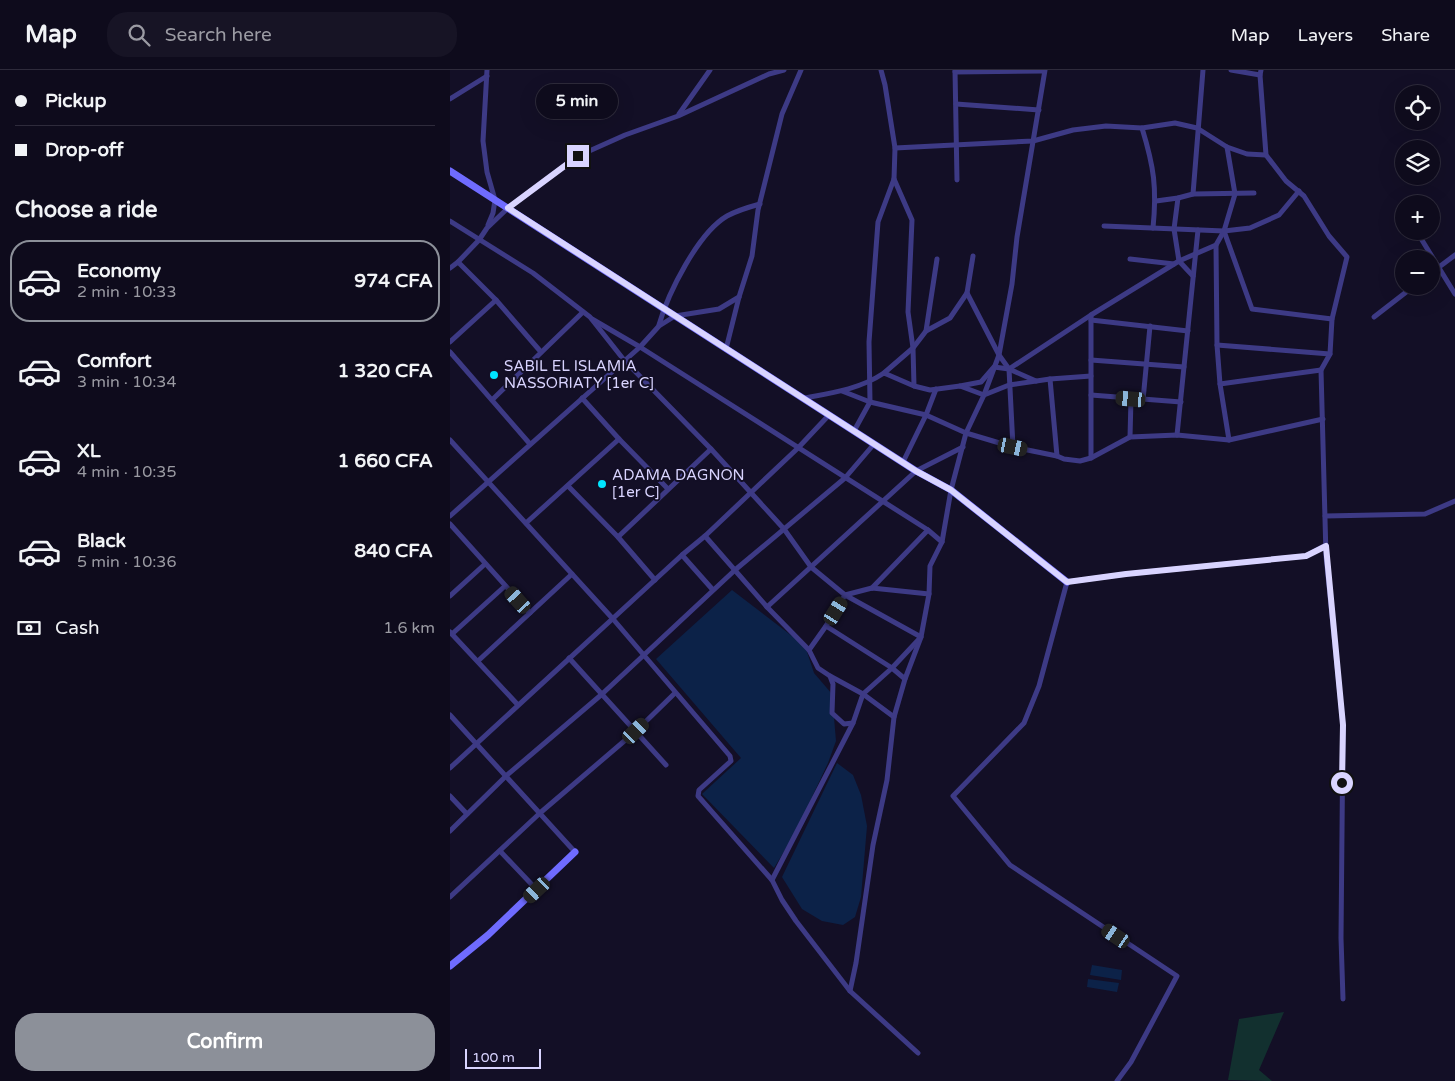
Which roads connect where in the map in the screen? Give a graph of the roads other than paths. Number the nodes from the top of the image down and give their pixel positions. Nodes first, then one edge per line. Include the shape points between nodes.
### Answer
1 (487, 70) edge
2 (710, 70) edge
3 (784, 70) edge
4 (801, 70) edge
5 (881, 70) edge
6 (1202, 70) edge
7 (1231, 70) edge
8 (955, 71) edge
9 (1045, 71) edge
10 (1261, 72) edge
11 (487, 76) junction
12 (450, 99) edge
13 (956, 104) junction
14 (1039, 110) junction
15 (678, 116) junction
16 (1142, 128) junction
17 (1197, 128) junction
18 (1034, 141) junction
19 (957, 146) junction
20 (1227, 147) junction
21 (895, 148) junction
22 (1266, 155) junction
23 (450, 171) edge
24 (894, 179) junction
25 (957, 180) dead end
26 (1299, 192) junction
27 (1254, 193) dead end
28 (1193, 194) junction
29 (1234, 194) junction
30 (1178, 198) junction
31 (495, 200) junction
32 (1156, 201) junction
33 (760, 204) junction
34 (508, 208) junction
35 (450, 221) edge
36 (1104, 226) dead end
37 (487, 228) junction
38 (1153, 228) junction
39 (1174, 229) junction
40 (1198, 230) junction
41 (1224, 231) junction
42 (479, 240) junction
43 (1216, 245) junction
44 (1196, 253) junction
45 (1455, 255) edge
46 (973, 256) dead end
47 (937, 259) dead end
48 (1130, 259) dead end
49 (458, 262) junction
50 (1176, 263) junction
51 (1440, 267) edge
52 (450, 268) edge
53 (1440, 270) edge
54 (1194, 276) junction
55 (967, 293) junction
56 (1455, 294) edge
57 (1402, 295) edge
58 (739, 296) junction
59 (496, 300) junction
60 (664, 308) junction
61 (583, 312) junction
62 (675, 316) junction
63 (590, 317) junction
64 (1374, 317) dead end
65 (1091, 318) junction
66 (1332, 319) junction
67 (659, 326) junction
68 (1150, 326) junction
69 (926, 331) junction
70 (1188, 331) junction
71 (450, 342) edge
72 (1217, 345) junction
73 (640, 347) junction
74 (913, 348) junction
75 (726, 349) junction
76 (450, 352) edge
77 (541, 352) junction
78 (1330, 354) junction
79 (999, 355) junction
80 (624, 360) junction
81 (1091, 360) junction
82 (1147, 364) junction
83 (1184, 366) junction
84 (994, 368) junction
85 (1010, 369) junction
86 (1322, 370) junction
87 (884, 373) junction
88 (1091, 376) junction
89 (1050, 379) junction
90 (1037, 381) junction
91 (871, 382) junction
92 (1220, 384) junction
93 (1009, 385) junction
94 (914, 386) junction
95 (960, 386) junction
96 (936, 390) junction
97 (842, 391) junction
98 (984, 395) junction
99 (1091, 395) junction
100 (582, 398) junction
101 (804, 398) junction
102 (1131, 399) junction
103 (492, 400) junction
104 (1143, 400) junction
105 (870, 402) junction
106 (1181, 402) junction
107 (829, 414) junction
108 (926, 415) junction
109 (1323, 419) junction
110 (854, 431) junction
111 (966, 432) junction
112 (1177, 435) junction
113 (1130, 437) junction
114 (619, 439) junction
115 (450, 440) edge
116 (1229, 440) junction
117 (530, 444) junction
118 (874, 444) junction
119 (963, 447) junction
120 (1013, 447) junction
121 (798, 448) junction
122 (710, 449) junction
123 (1057, 456) junction
124 (1091, 458) junction
125 (903, 462) junction
126 (916, 471) junction
127 (845, 478) junction
128 (488, 481) junction
129 (568, 486) junction
130 (668, 489) junction
131 (951, 490) junction
132 (751, 492) junction
133 (1455, 501) edge
134 (883, 502) junction
135 (450, 516) edge
136 (1325, 516) junction
137 (526, 523) junction
138 (450, 524) edge
139 (784, 529) junction
140 (928, 530) junction
141 (705, 536) junction
142 (618, 537) junction
143 (942, 542) junction
144 (1326, 546) junction
145 (682, 555) junction
146 (486, 564) junction
147 (811, 567) junction
148 (735, 570) junction
149 (572, 574) junction
150 (655, 580) junction
151 (1067, 582) junction
152 (505, 586) junction
153 (872, 588) junction
154 (714, 590) junction
155 (929, 594) junction
156 (450, 596) edge
157 (845, 596) junction
158 (767, 607) junction
159 (530, 613) junction
160 (613, 619) junction
161 (826, 626) junction
162 (451, 633) edge
163 (921, 637) junction
164 (809, 650) junction
165 (643, 656) junction
166 (569, 658) junction
167 (478, 661) junction
168 (892, 668) junction
169 (830, 676) junction
170 (905, 679) junction
171 (675, 694) junction
172 (863, 694) junction
173 (601, 695) junction
174 (518, 705) junction
175 (450, 715) edge
176 (894, 717) junction
177 (853, 723) junction
178 (636, 731) junction
179 (476, 744) junction
180 (666, 765) dead end
181 (450, 768) edge
182 (506, 776) junction
183 (450, 796) edge
184 (540, 813) junction
185 (467, 814) junction
186 (450, 831) edge
187 (500, 851) junction
188 (575, 852) joint
189 (772, 880) junction
190 (537, 890) junction
191 (450, 897) edge
192 (450, 966) edge
193 (850, 991) junction
194 (1343, 999) dead end
195 (918, 1053) dead end
196 (1116, 1081) edge

1 - 11 street
2 - 15 street
3 - 15 street
4 - 33 street via 782,114
5 - 21 street
6 - 17 street
7 - 10 street
8 - 9 street
8 - 13 street
9 - 14 street
10 - 22 street
11 - 12 street
11 - 31 street via 483,141
13 - 14 street
13 - 19 street
14 - 18 street
15 - 34 street via 578,156
16 - 17 street via 1176,123
16 - 18 street via 1106,126 1081,129
16 - 32 street via 1154,171
17 - 20 street
17 - 28 street
18 - 19 street
18 - 79 street
19 - 21 street
19 - 25 street
20 - 22 street via 1247,154
20 - 29 street
21 - 24 street
22 - 26 street
23 - 31 street
24 - 74 street via 912,220 908,312
24 - 91 street via 878,222 869,342
26 - 41 street via 1279,215 1250,228
26 - 66 street via 1347,257
27 - 29 street
28 - 29 street
28 - 30 street
29 - 41 street
30 - 32 street
30 - 39 street
31 - 34 street
31 - 37 street via 494,213
32 - 38 street
33 - 58 street via 752,256
33 - 60 street via 726,217 710,232 686,263
34 - 37 street
34 - 60 street
35 - 42 street
36 - 38 street
37 - 42 street
38 - 39 street
39 - 40 street
39 - 50 street
40 - 41 street
40 - 44 street
41 - 43 street
41 - 66 street via 1252,309
42 - 49 street
42 - 61 street via 533,273
43 - 44 street
43 - 72 street
44 - 50 street
44 - 54 street
45 - 51 street
46 - 55 street
47 - 69 street
48 - 50 street
49 - 52 street
49 - 59 street
50 - 54 street
50 - 65 street
53 - 56 street
54 - 70 street
55 - 69 street via 950,318
55 - 79 street
57 - 64 street
58 - 62 street via 719,309
58 - 75 street
59 - 71 street
59 - 77 street
60 - 62 street
60 - 67 street
61 - 63 street
61 - 77 street
62 - 67 street
62 - 75 street
63 - 73 street
63 - 80 street
65 - 68 street
65 - 81 street
65 - 85 street
66 - 78 street
67 - 73 street
68 - 70 street
68 - 82 street
69 - 74 street
70 - 83 street
72 - 78 street
72 - 92 street
73 - 80 street
73 - 121 street
74 - 87 street
74 - 94 street
75 - 101 street
76 - 103 street
77 - 103 street
78 - 86 street
79 - 84 street
79 - 85 street
80 - 100 street
80 - 122 street
81 - 82 street
81 - 88 street
82 - 83 street
82 - 104 street
83 - 106 street
84 - 85 street
84 - 95 street via 981,382
84 - 98 street
85 - 90 street
85 - 93 street
86 - 92 street
86 - 109 street
87 - 91 street
87 - 94 street
88 - 89 street
88 - 99 street
89 - 90 street
89 - 123 street
90 - 93 street
91 - 97 street
91 - 105 street
92 - 116 street
93 - 98 street
93 - 120 street
94 - 96 street
95 - 96 street
95 - 98 street
96 - 108 street
97 - 101 street
97 - 105 street
98 - 111 street
99 - 102 street
99 - 124 street
100 - 114 street
100 - 117 street
101 - 107 street
102 - 104 street
102 - 113 street
103 - 117 street
104 - 106 street
105 - 108 street
105 - 110 street
106 - 112 street
107 - 110 street
107 - 121 street
108 - 111 street
108 - 125 street
109 - 116 street
109 - 136 street
110 - 118 street
111 - 119 street
111 - 120 street
112 - 113 street
112 - 116 street
113 - 124 street
114 - 129 street
114 - 130 street
115 - 128 street
117 - 128 street
118 - 125 street
118 - 127 street
119 - 126 street
119 - 131 street
120 - 123 street
121 - 127 street
121 - 132 street
122 - 130 street
122 - 132 street
123 - 124 street via 1080,461
125 - 126 street
126 - 131 street
126 - 134 street
127 - 134 street
127 - 139 street
128 - 135 street
128 - 137 street
129 - 137 street
129 - 142 street
130 - 142 street
131 - 143 street
131 - 151 street
132 - 139 street
132 - 141 street
133 - 136 street via 1425,514
134 - 140 street
134 - 147 street
136 - 144 street
137 - 149 street
138 - 146 street
139 - 147 street
139 - 148 street
140 - 143 street
140 - 153 street
141 - 145 street
141 - 148 street
142 - 150 street
143 - 155 street via 930,566
144 - 151 street via 1306,556
144 - 194 street via 1343,725
145 - 150 street
145 - 154 street
146 - 152 street
146 - 156 street
147 - 157 street
147 - 158 street
148 - 154 street
148 - 158 street
149 - 159 street
149 - 160 street
150 - 160 street
151 - 196 street via 1039,686 1024,723 953,796 1010,865 1177,976 1131,1062
152 - 159 street
152 - 162 street
153 - 155 street
153 - 157 street
154 - 165 street
155 - 163 street
157 - 161 street
157 - 163 street
158 - 164 street
159 - 167 street
160 - 165 street
160 - 166 street
161 - 164 street
161 - 168 street
162 - 167 street
163 - 168 street
163 - 170 street
164 - 169 street via 818,668
165 - 171 street
165 - 173 street
166 - 173 street
166 - 174 street
167 - 174 street
168 - 170 street
168 - 172 street
169 - 172 street
169 - 177 street via 833,684 832,713 844,724
170 - 176 street
171 - 178 street
171 - 189 street via 730,756 731,761 699,790 698,796
172 - 176 street
172 - 177 street
173 - 178 street
173 - 182 street
174 - 179 street
175 - 179 street
176 - 193 street via 887,780 873,845
177 - 189 street
178 - 180 street
178 - 184 street
179 - 181 street
179 - 182 street
182 - 184 street
182 - 185 street
183 - 185 street
184 - 187 street
184 - 188 street
185 - 186 street
187 - 190 street
187 - 191 street
188 - 190 street
189 - 193 street via 796,921
190 - 192 street
193 - 195 street

